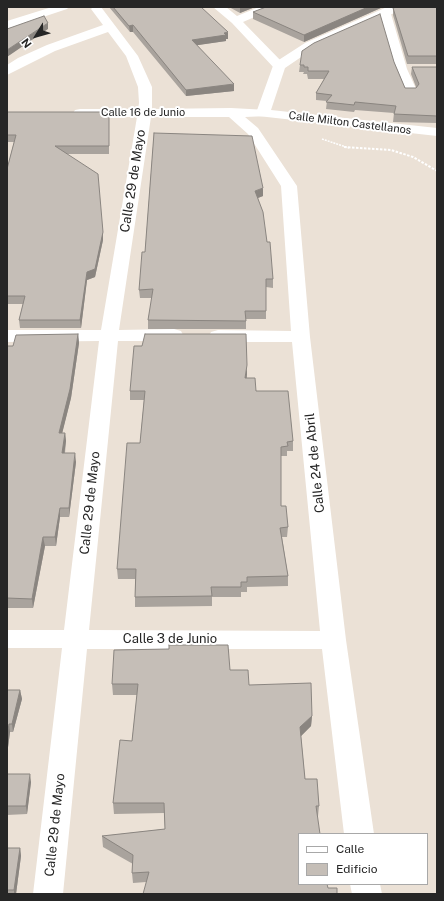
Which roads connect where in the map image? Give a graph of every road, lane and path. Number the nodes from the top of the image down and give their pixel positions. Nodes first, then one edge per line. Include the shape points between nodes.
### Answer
1 (59, 7) edge
2 (219, 7) edge
3 (269, 7) edge
4 (397, 7) edge
5 (97, 9) dead end
6 (385, 14) junction
7 (236, 21) junction
8 (7, 25) edge
9 (110, 27) junction
10 (279, 66) junction
11 (401, 69) junction
12 (415, 69) edge
13 (7, 71) edge
14 (410, 91) edge
15 (231, 112) junction
16 (68, 113) edge
17 (144, 113) junction
18 (263, 113) junction
19 (306, 118) junction
20 (437, 132) edge
21 (437, 171) edge
22 (109, 334) junction
23 (7, 336) edge
24 (302, 337) junction
25 (75, 638) junction
26 (7, 639) edge
27 (333, 640) junction
28 (359, 833) edge
29 (48, 894) edge

1 - 8 street
2 - 7 street
3 - 7 street
4 - 6 street
5 - 9 street, Calle 29 de Mayo
6 - 10 street via 309,46
6 - 11 street
7 - 10 street
9 - 13 street via 51,48
9 - 17 street, Calle 29 de Mayo via 132,56 145,87
10 - 18 street
11 - 12 street
11 - 14 street
15 - 17 street, Calle 16 de Junio
15 - 18 street, Calle Milton Castellanos
15 - 24 street, Calle 24 de Abril via 253,131 289,186
16 - 17 street, Calle 16 de Junio
17 - 22 street, Calle 29 de Mayo
18 - 19 street, Calle Milton Castellanos
19 - 20 street, Calle Milton Castellanos
19 - 21 path via 305,126 312,134 332,144 347,148 391,150 413,157
22 - 23 street
22 - 24 street
22 - 25 street, Calle 29 de Mayo
24 - 27 street, Calle 24 de Abril
25 - 26 street, Calle 3 de Junio
25 - 27 street, Calle 3 de Junio
25 - 29 street, Calle 29 de Mayo
27 - 28 street, Calle 24 de Abril

